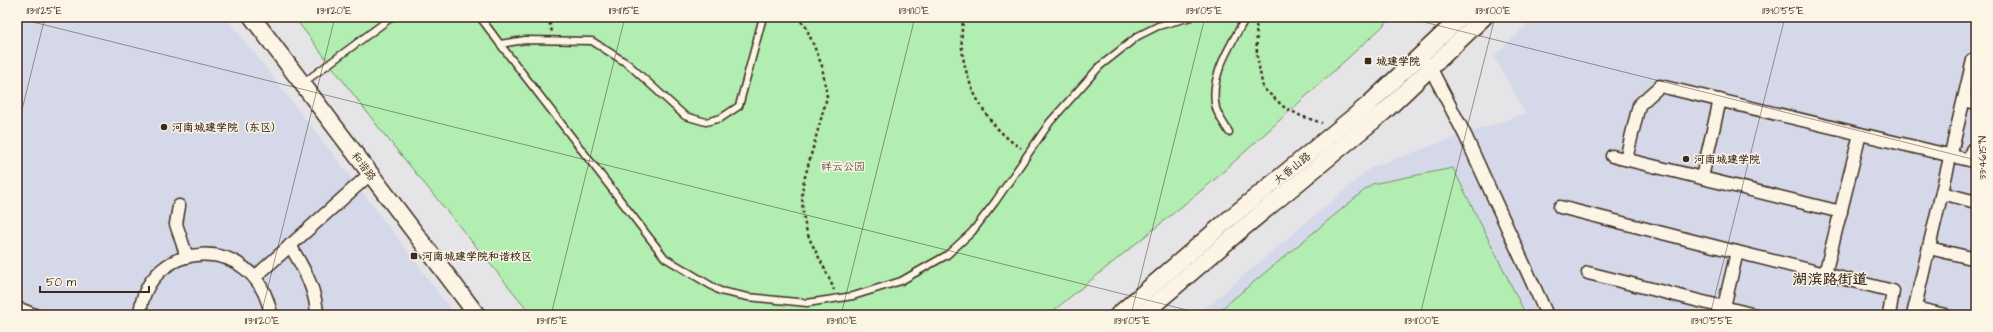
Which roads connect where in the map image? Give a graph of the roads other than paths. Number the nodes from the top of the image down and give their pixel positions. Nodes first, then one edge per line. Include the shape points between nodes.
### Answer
1 (252, 17) edge
2 (392, 17) edge
3 (480, 17) edge
4 (763, 17) edge
5 (1191, 17) edge
6 (1246, 17) edge
7 (1461, 17) edge
8 (1484, 17) edge
9 (500, 44) junction
10 (1420, 58) junction
11 (1976, 60) edge
12 (1431, 69) junction
13 (302, 84) junction
14 (1720, 100) junction
15 (1964, 100) junction
16 (1976, 103) edge
17 (1229, 132) dead end
18 (1860, 134) junction
19 (1976, 152) edge
20 (1612, 156) dead end
21 (1951, 156) junction
22 (1626, 159) junction
23 (370, 174) junction
24 (1702, 177) junction
25 (1942, 193) junction
26 (1976, 202) edge
27 (179, 206) dead end
28 (1560, 207) dead end
29 (1841, 212) junction
30 (290, 245) junction
31 (1929, 248) junction
32 (1737, 252) junction
33 (187, 257) junction
34 (1976, 259) edge
35 (1588, 273) dead end
36 (1825, 274) junction
37 (255, 277) junction
38 (17, 308) edge
39 (1723, 311) edge
40 (1914, 311) edge
41 (36, 315) edge
42 (140, 315) edge
43 (271, 315) edge
44 (317, 315) edge
45 (478, 315) edge
46 (1118, 315) edge
47 (1142, 315) edge
48 (1547, 315) edge
49 (1755, 315) edge
50 (1889, 315) edge
51 (1945, 315) edge

1 - 13 main road, 和谐路
2 - 13 lane
3 - 9 lane
4 - 9 lane via 739,106 721,118 706,122 685,116 628,64 592,41 525,40
5 - 9 lane via 1158,26 1138,36 1100,66 1050,122 996,202 972,232 947,254 901,281 853,296 806,303 748,297 720,291 665,258
6 - 17 lane via 1216,80 1216,110
7 - 10 main road, 大香山路
8 - 12 main road, 大香山路
10 - 12 street
10 - 46 main road, 大香山路
11 - 15 street via 1973,60
12 - 47 main road, 大香山路 via 1384,112
12 - 48 street via 1465,135
13 - 23 main road, 和谐路
14 - 18 street
14 - 22 street via 1660,86 1639,105
14 - 24 street
15 - 16 street
15 - 21 street
18 - 21 street
18 - 29 street
19 - 21 street via 1972,150 1969,160
20 - 22 street
21 - 25 street
22 - 24 street
23 - 30 street
23 - 45 main road, 和谐路
24 - 29 street
25 - 26 street
25 - 31 street
27 - 33 street via 176,224
28 - 32 street
29 - 36 street
30 - 37 street
30 - 44 street via 310,279 317,303
31 - 34 street
31 - 40 street
32 - 36 street
32 - 39 street
33 - 37 street via 217,255 244,267
33 - 42 street via 168,266 152,282 145,294
35 - 39 street
36 - 50 street via 1893,291
37 - 43 street via 268,301
38 - 41 street
39 - 49 street
40 - 51 street

